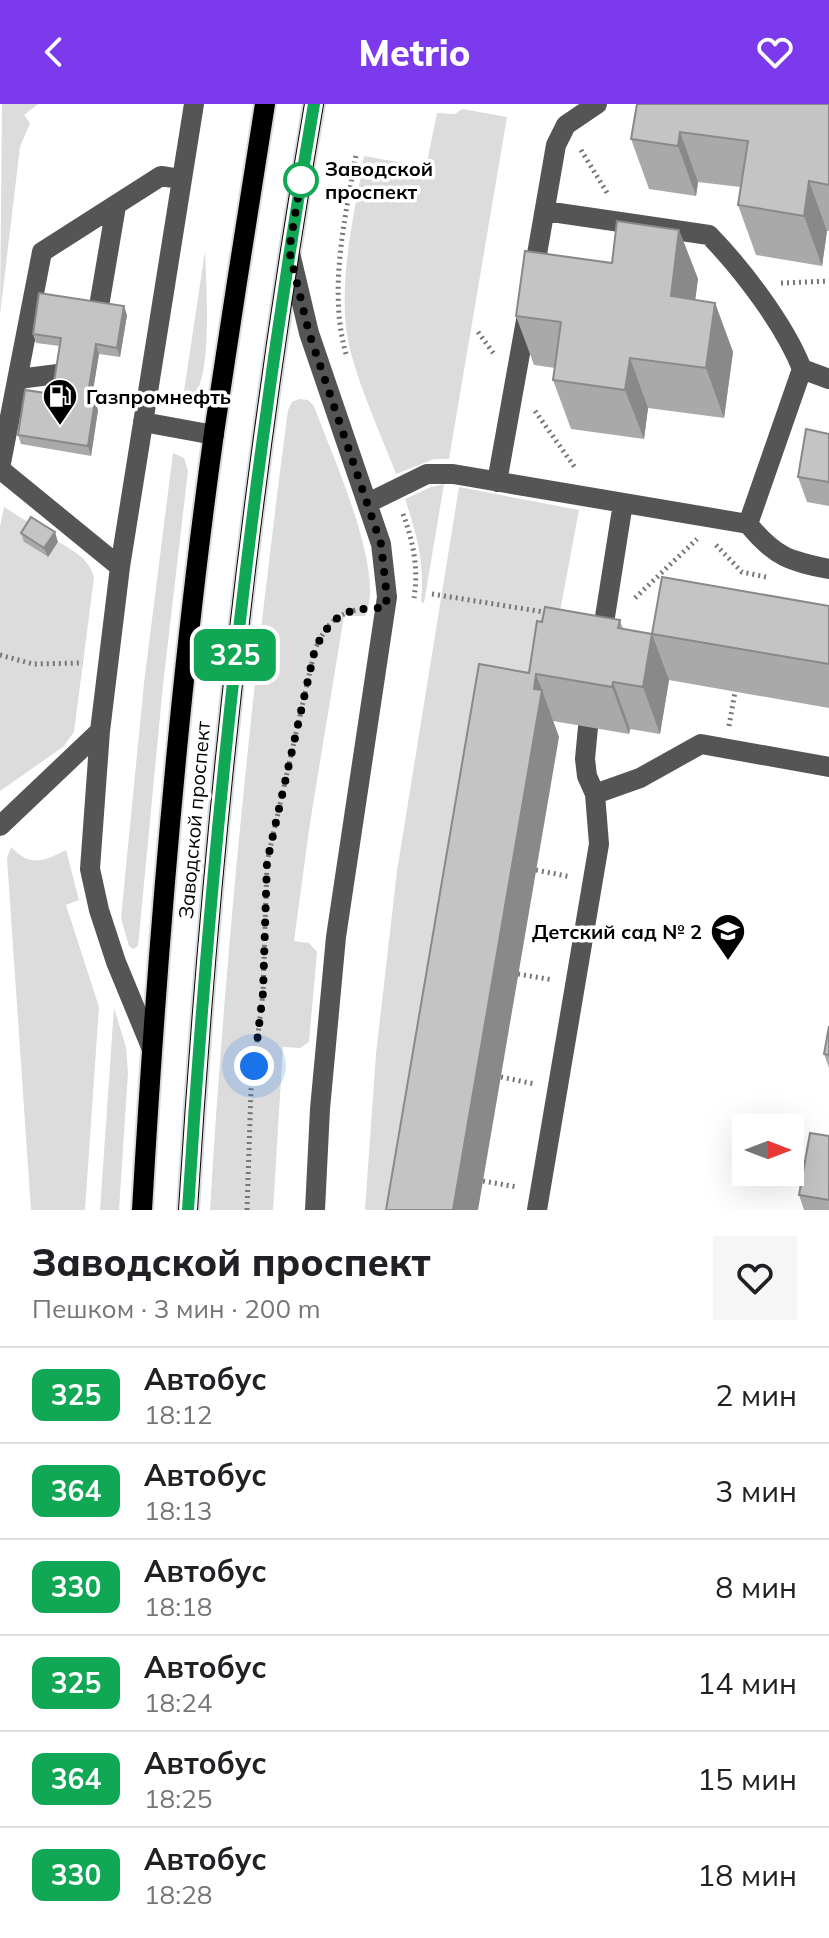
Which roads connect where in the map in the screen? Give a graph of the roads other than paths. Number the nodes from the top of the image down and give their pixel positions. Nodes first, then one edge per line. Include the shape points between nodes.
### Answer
1 (194, 104) edge
2 (265, 104) edge
3 (314, 104) edge
4 (597, 104) edge
5 (180, 179) junction
6 (116, 206) junction
7 (545, 211) junction
8 (289, 250) junction
9 (802, 369) junction
10 (18, 379) junction
11 (829, 379) edge
12 (143, 422) junction
13 (214, 435) junction
14 (0, 468) edge
15 (497, 482) junction
16 (368, 503) junction
17 (623, 503) junction
18 (748, 524) junction
19 (120, 567) junction
20 (829, 569) edge
21 (599, 660) edge
22 (588, 727) dead end
23 (100, 731) junction
24 (829, 767) edge
25 (595, 794) junction
26 (0, 826) edge
27 (151, 1047) junction
28 (142, 1210) edge
29 (188, 1210) edge
30 (315, 1210) edge
31 (537, 1210) edge

1 - 5 street
2 - 13 main road, Заводской проспект
3 - 8 main road, Заводской проспект
4 - 7 street via 566,125 556,145
5 - 6 street via 161,176
5 - 12 street
6 - 10 street via 42,252
6 - 10 street via 88,370
7 - 9 street via 709,235 792,343
7 - 15 street
8 - 16 street via 309,333
8 - 29 main road, Заводской проспект via 229,706 205,951
9 - 11 street
9 - 18 street
10 - 14 street
12 - 13 street
12 - 19 street
13 - 27 main road, Заводской проспект
14 - 19 street
15 - 16 street via 427,474
15 - 17 street
16 - 30 street via 381,544 387,597 336,937
17 - 18 street
17 - 21 street
18 - 20 street via 787,559
19 - 23 street
22 - 25 street via 585,759
23 - 26 street
23 - 27 street via 90,869 116,962
24 - 25 street via 701,744 640,778
25 - 31 street via 599,844
27 - 28 main road, Заводской проспект

